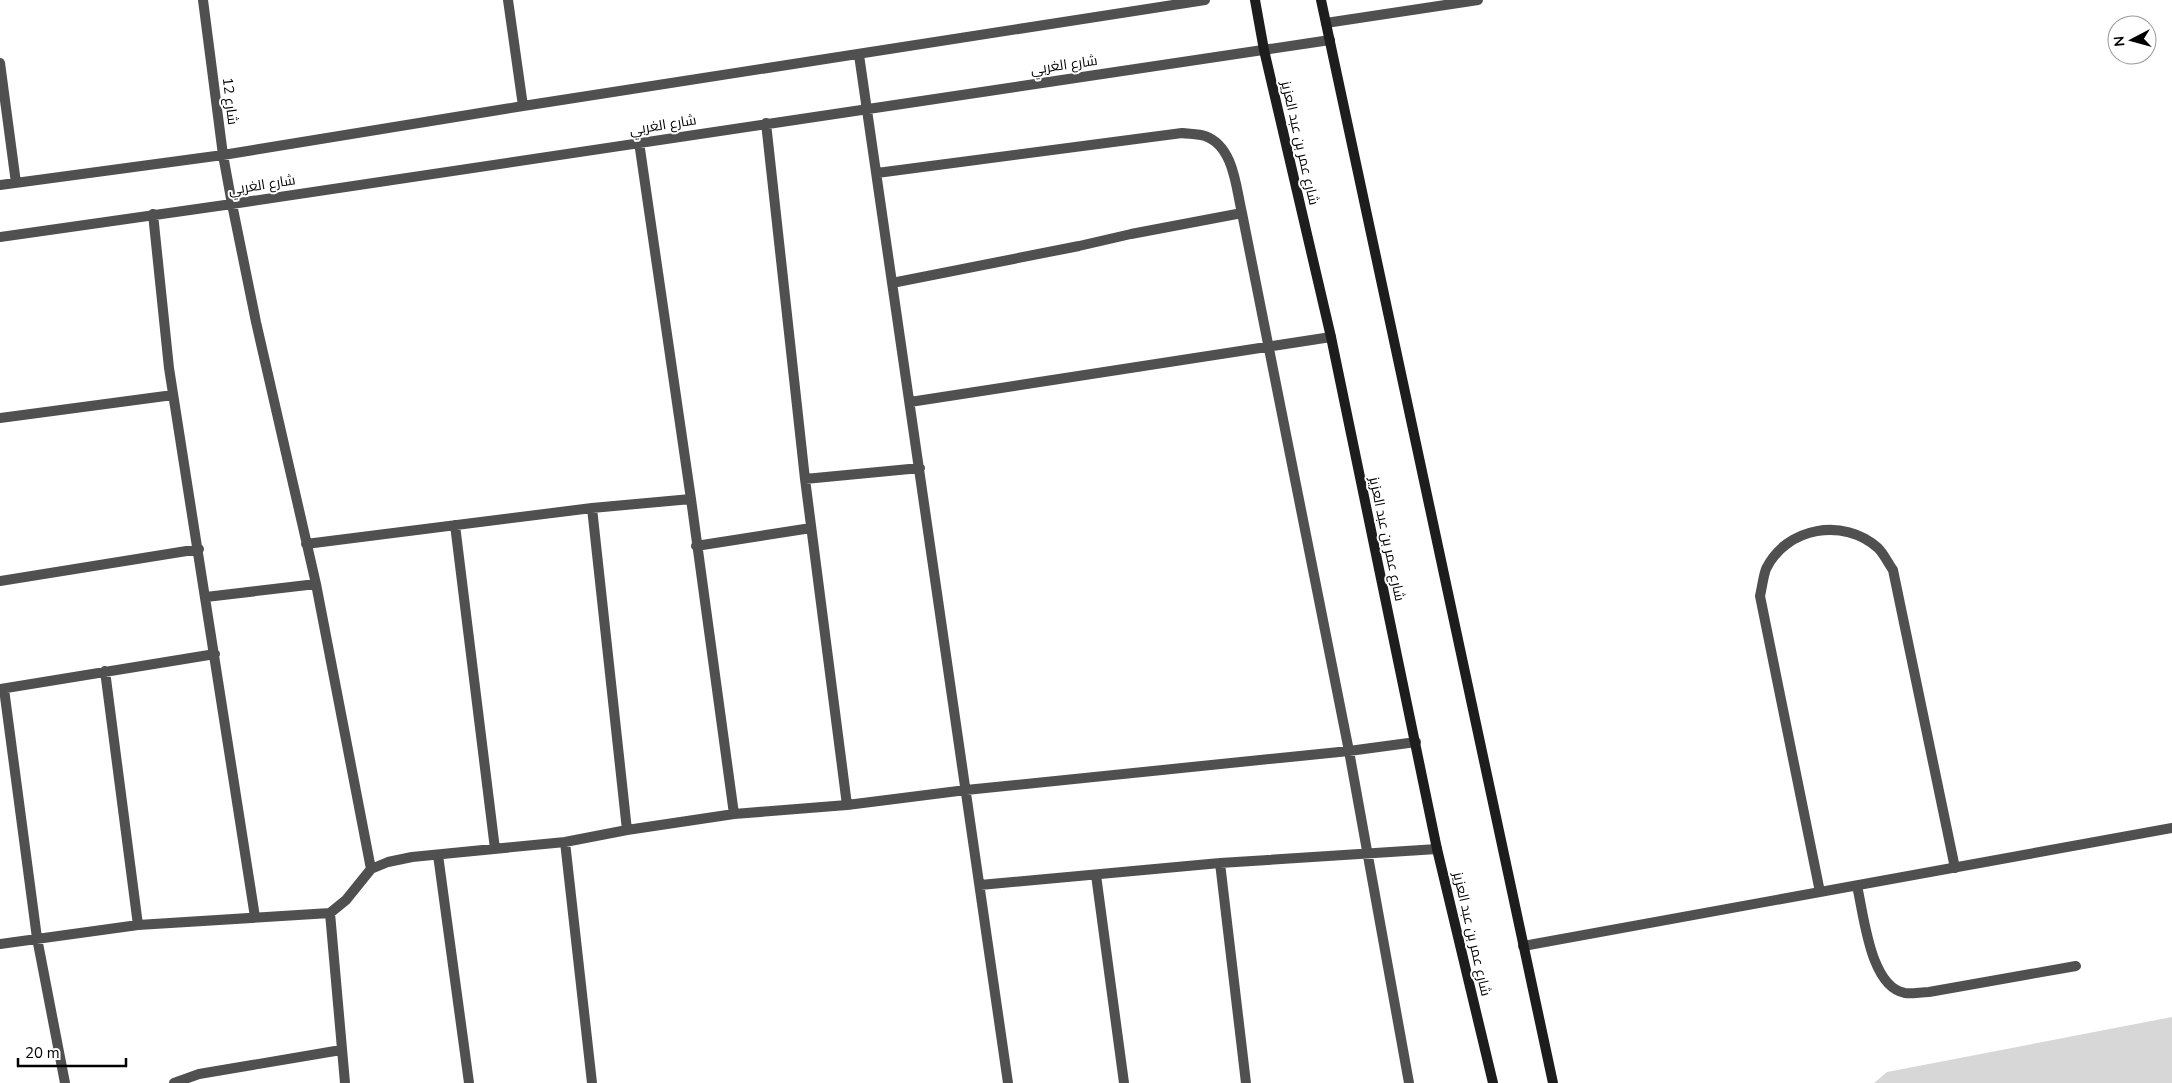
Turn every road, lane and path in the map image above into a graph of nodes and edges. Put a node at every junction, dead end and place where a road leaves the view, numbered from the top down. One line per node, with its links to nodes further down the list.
1 (203, 0): 16 (street, شارع 12)
2 (508, 0): 12 (street)
3 (1205, 0): 10 (street)
4 (1255, 0): 9 (main road, شارع عمر بن عبد العزيز)
5 (1321, 0): 7 (main road)
6 (1478, 0): 7 (street)
7 (1326, 23): 8 (main road)
8 (1330, 40): 9 (street, شارع الغربي); 69 (main road)
9 (1264, 50): 13 (street, شارع الغربي); 25 (main road, شارع عمر بن عبد العزيز)
10 (859, 55): 12 (street); 13 (street)
11 (0, 63): 18 (street)
12 (523, 106): 16 (street)
13 (868, 108): 14 (street, شارع الغربي); 17 (street)
14 (766, 123): 15 (street, شارع الغربي); 31 (street)
15 (639, 142): 20 (street, شارع الغربي); 32 (street)
16 (223, 155): 18 (street); 20 (street, شارع 12)
17 (877, 173): 21 (street); 24 (street)
18 (16, 183): 19 (street)
19 (0, 185)
20 (232, 204): 22 (street, شارع الغربي); 36 (street, شارع 12)
21 (1242, 213): 24 (street); 26 (street)
22 (153, 214): 23 (street, شارع الغربي); 27 (street)
23 (0, 237)
24 (892, 283): 28 (street)
25 (1331, 337): 26 (street); 45 (main road, شارع عمر بن عبد العزيز)
26 (1268, 348): 28 (street); 46 (street)
27 (174, 395): 29 (street); 38 (street)
28 (910, 402): 30 (street)
29 (0, 418)
30 (920, 468): 31 (street); 47 (street)
31 (805, 479): 35 (street)
32 (691, 499): 33 (street); 37 (street)
33 (592, 508): 34 (street); 51 (street)
34 (455, 525): 36 (street); 53 (street)
35 (811, 528): 37 (street); 48 (street)
36 (306, 544): 40 (street, شارع 12)
37 (696, 546): 49 (street)
38 (198, 549): 39 (street); 41 (street)
39 (0, 581)
40 (316, 584): 41 (street); 59 (street, شارع 12)
41 (206, 597): 42 (street)
42 (215, 654): 43 (street); 65 (street)
43 (105, 671): 44 (street); 66 (street)
44 (2, 689): 67 (street)
45 (1416, 742): 46 (street); 54 (main road, شارع عمر بن عبد العزيز)
46 (1349, 751): 47 (street); 55 (street)
47 (966, 790): 48 (street); 61 (street)
48 (847, 805): 49 (street)
49 (734, 814): 51 (street)
50 (2172, 828): 58 (street)
51 (627, 830): 52 (street)
52 (565, 842): 53 (street); 76 (street)
53 (495, 849): 56 (street)
54 (1437, 849): 55 (street); 81 (main road, شارع عمر بن عبد العزيز)
55 (1368, 852): 57 (street); 80 (street)
56 (438, 855): 59 (street); 75 (street)
57 (1220, 863): 60 (street); 79 (street)
58 (1955, 868): 62 (street); 63 (street)
59 (371, 869): 64 (street)
60 (1096, 875): 61 (street); 78 (street)
61 (980, 885): 77 (street)
62 (1858, 886): 63 (street); 70 (street)
63 (1820, 892): 69 (street)
64 (330, 913): 65 (street); 71 (street)
65 (255, 917): 66 (street)
66 (138, 925): 67 (street)
67 (37, 938): 68 (street); 72 (street)
68 (0, 944)
69 (1523, 946): 82 (main road)
70 (2076, 966)
71 (341, 1050): 73 (street); 74 (street)
72 (65, 1083)
73 (174, 1083)
74 (345, 1083)
75 (469, 1083)
76 (592, 1083)
77 (1008, 1083)
78 (1124, 1083)
79 (1246, 1083)
80 (1408, 1083)
81 (1492, 1083)
82 (1553, 1083)

